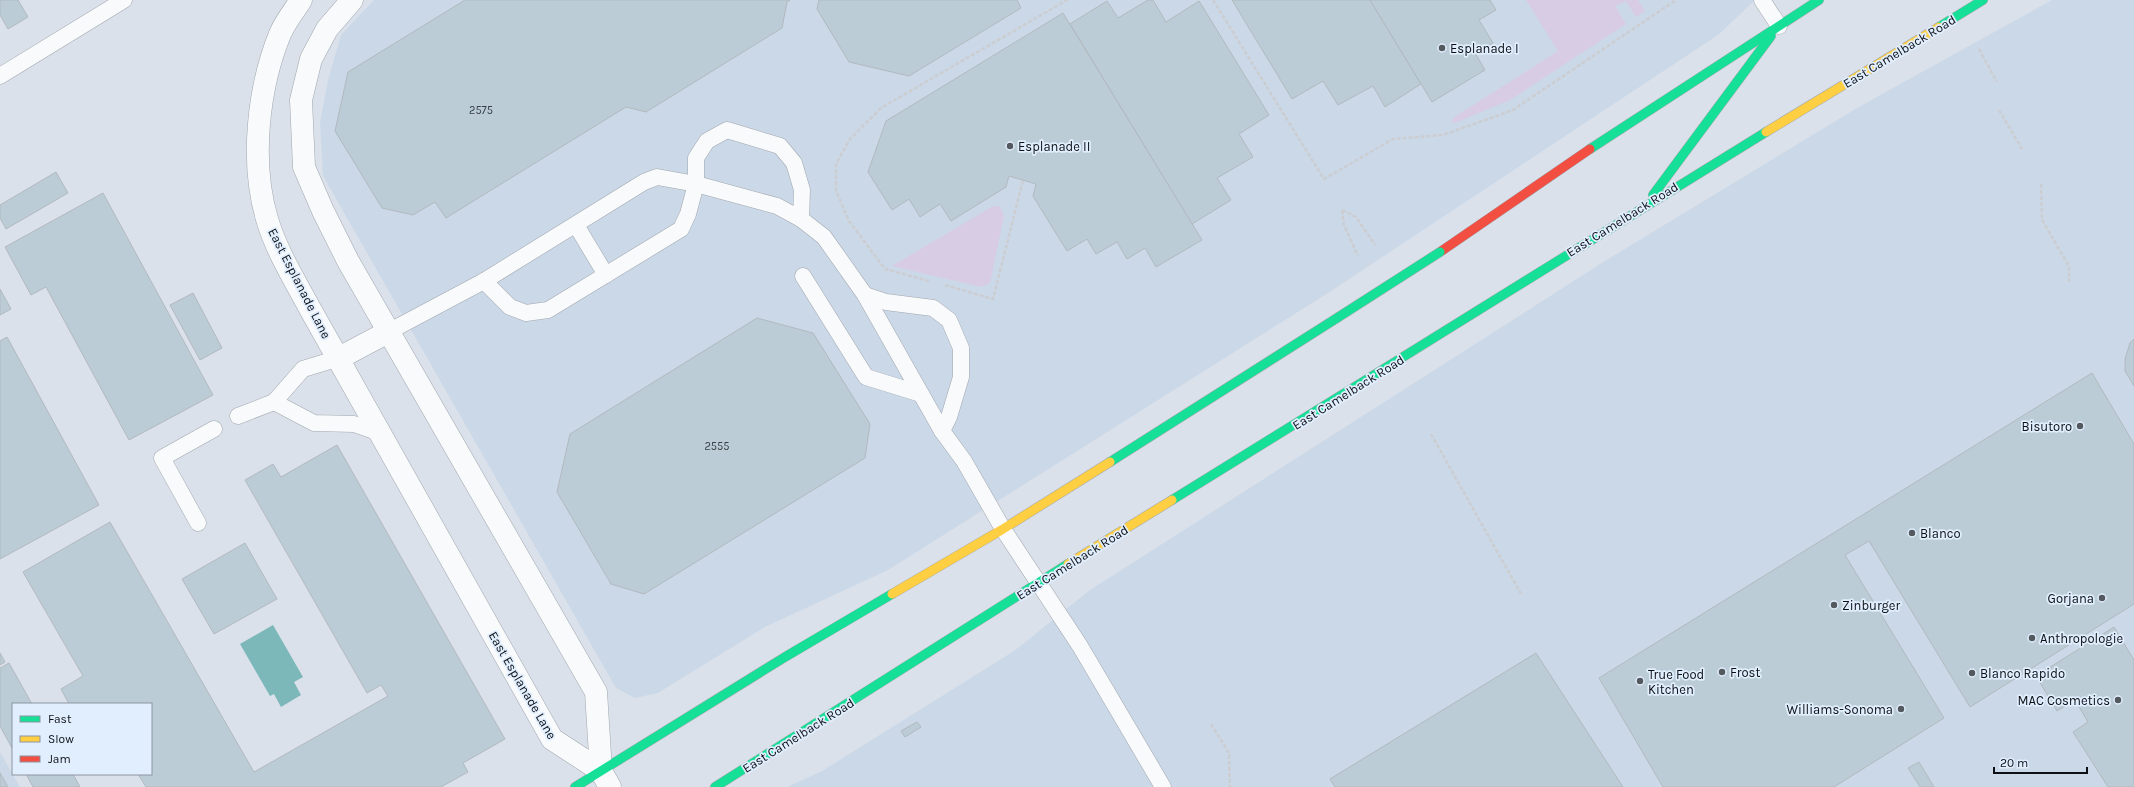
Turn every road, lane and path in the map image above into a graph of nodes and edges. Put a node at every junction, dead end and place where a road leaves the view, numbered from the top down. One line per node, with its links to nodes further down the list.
1 (124, 0): 12 (lane)
2 (301, 0): 32 (street, East Esplanade Lane)
3 (352, 0): 31 (street)
4 (1067, 0): 27 (path)
5 (1214, 0): 6 (path)
6 (1676, 0)
7 (1762, 0): 10 (lane)
8 (1819, 0): 10 (main road)
9 (1983, 0): 19 (main road, East Camelback Road)
10 (1779, 26): 19 (main road); 41 (main road, bridge)
11 (1979, 49): 13 (path)
12 (0, 76)
13 (1997, 82)
14 (1999, 110): 15 (path)
15 (2022, 149)
16 (1023, 180): 29 (path)
17 (696, 184): 20 (lane); 20 (lane); 21 (lane); 24 (lane)
18 (2041, 184): 28 (path)
19 (1647, 204): 42 (main road, East Camelback Road, bridge)
20 (801, 219): 30 (lane)
21 (576, 225): 24 (lane); 26 (lane)
22 (1375, 245): 23 (path)
23 (1358, 256)
24 (606, 275): 26 (lane)
25 (803, 276): 33 (lane)
26 (484, 281): 31 (lane)
27 (932, 282)
28 (2068, 282)
29 (939, 284)
30 (865, 295): 33 (lane); 37 (lane)
31 (388, 332): 32 (street); 45 (street)
32 (339, 358): 34 (lane); 38 (street, East Esplanade Lane)
33 (921, 394): 37 (lane)
34 (274, 402): 35 (lane); 38 (lane)
35 (238, 416)
36 (214, 429): 40 (lane)
37 (942, 431): 41 (lane)
38 (380, 432): 45 (street, East Esplanade Lane)
39 (1431, 434): 43 (path)
40 (198, 523)
41 (1003, 529): 42 (lane); 45 (main road)
42 (1039, 582): 47 (main road, East Camelback Road); 48 (lane)
43 (1521, 594)
44 (1211, 724): 49 (path)
45 (605, 779): 46 (main road)
46 (575, 787)
47 (714, 787)
48 (1164, 787)
49 (1230, 787)

